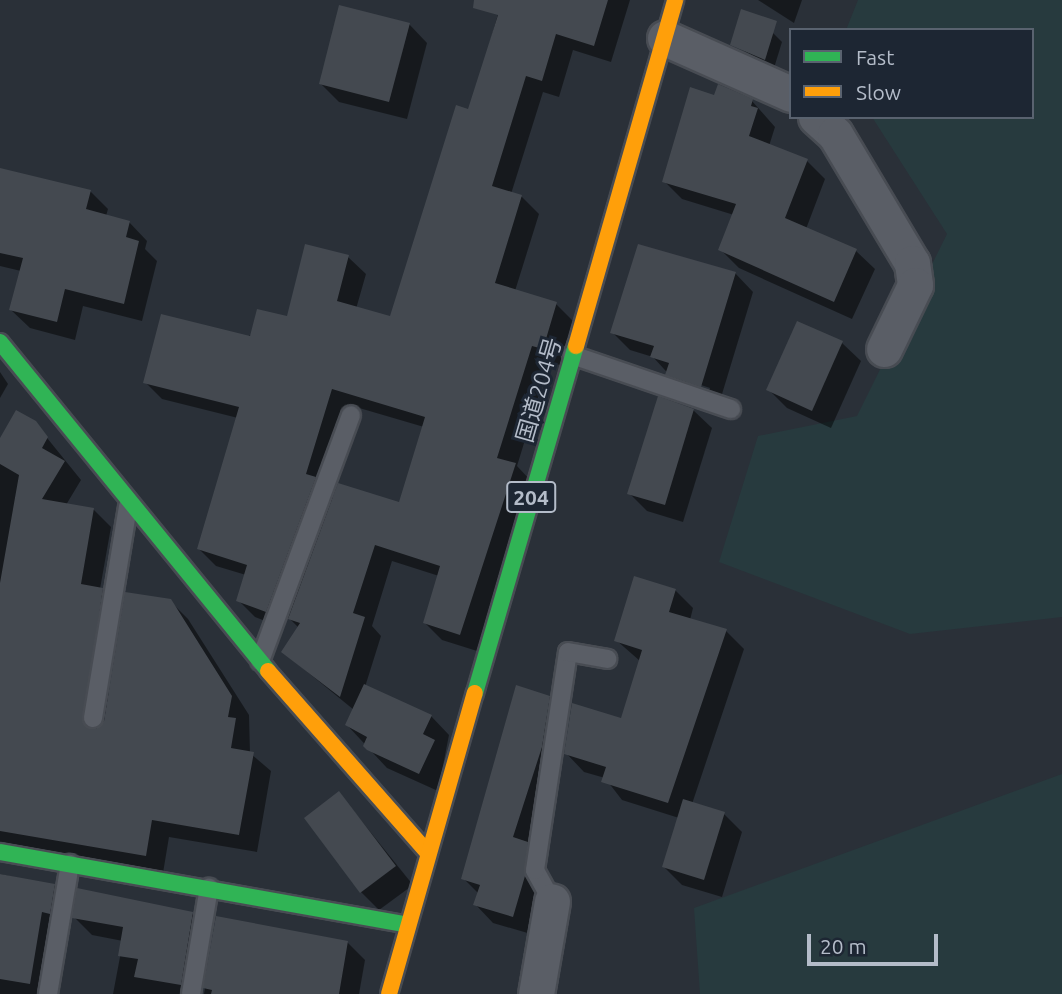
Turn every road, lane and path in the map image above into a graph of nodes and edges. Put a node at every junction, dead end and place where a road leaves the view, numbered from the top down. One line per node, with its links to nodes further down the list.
1 (675, 0): 2 (main road, 国道204号 / 204)
2 (665, 38): 3 (street); 7 (main road, 国道204号 / 204)
3 (789, 93)
4 (818, 119): 6 (street)
5 (0, 342): 10 (main road)
6 (884, 349)
7 (572, 355): 8 (lane); 15 (main road, 国道204号 / 204)
8 (731, 409)
9 (351, 415): 12 (lane)
10 (128, 502): 12 (main road); 13 (lane)
11 (607, 659): 18 (lane)
12 (260, 661): 15 (main road)
13 (93, 719)
14 (0, 852): 16 (main road)
15 (428, 853): 19 (main road, 国道204号 / 204)
16 (70, 864): 17 (main road); 20 (lane)
17 (209, 888): 19 (main road); 21 (lane)
18 (552, 901): 23 (street)
19 (408, 925): 22 (main road, 国道204号 / 204)
20 (48, 994)
21 (191, 994)
22 (389, 994)
23 (536, 994)

